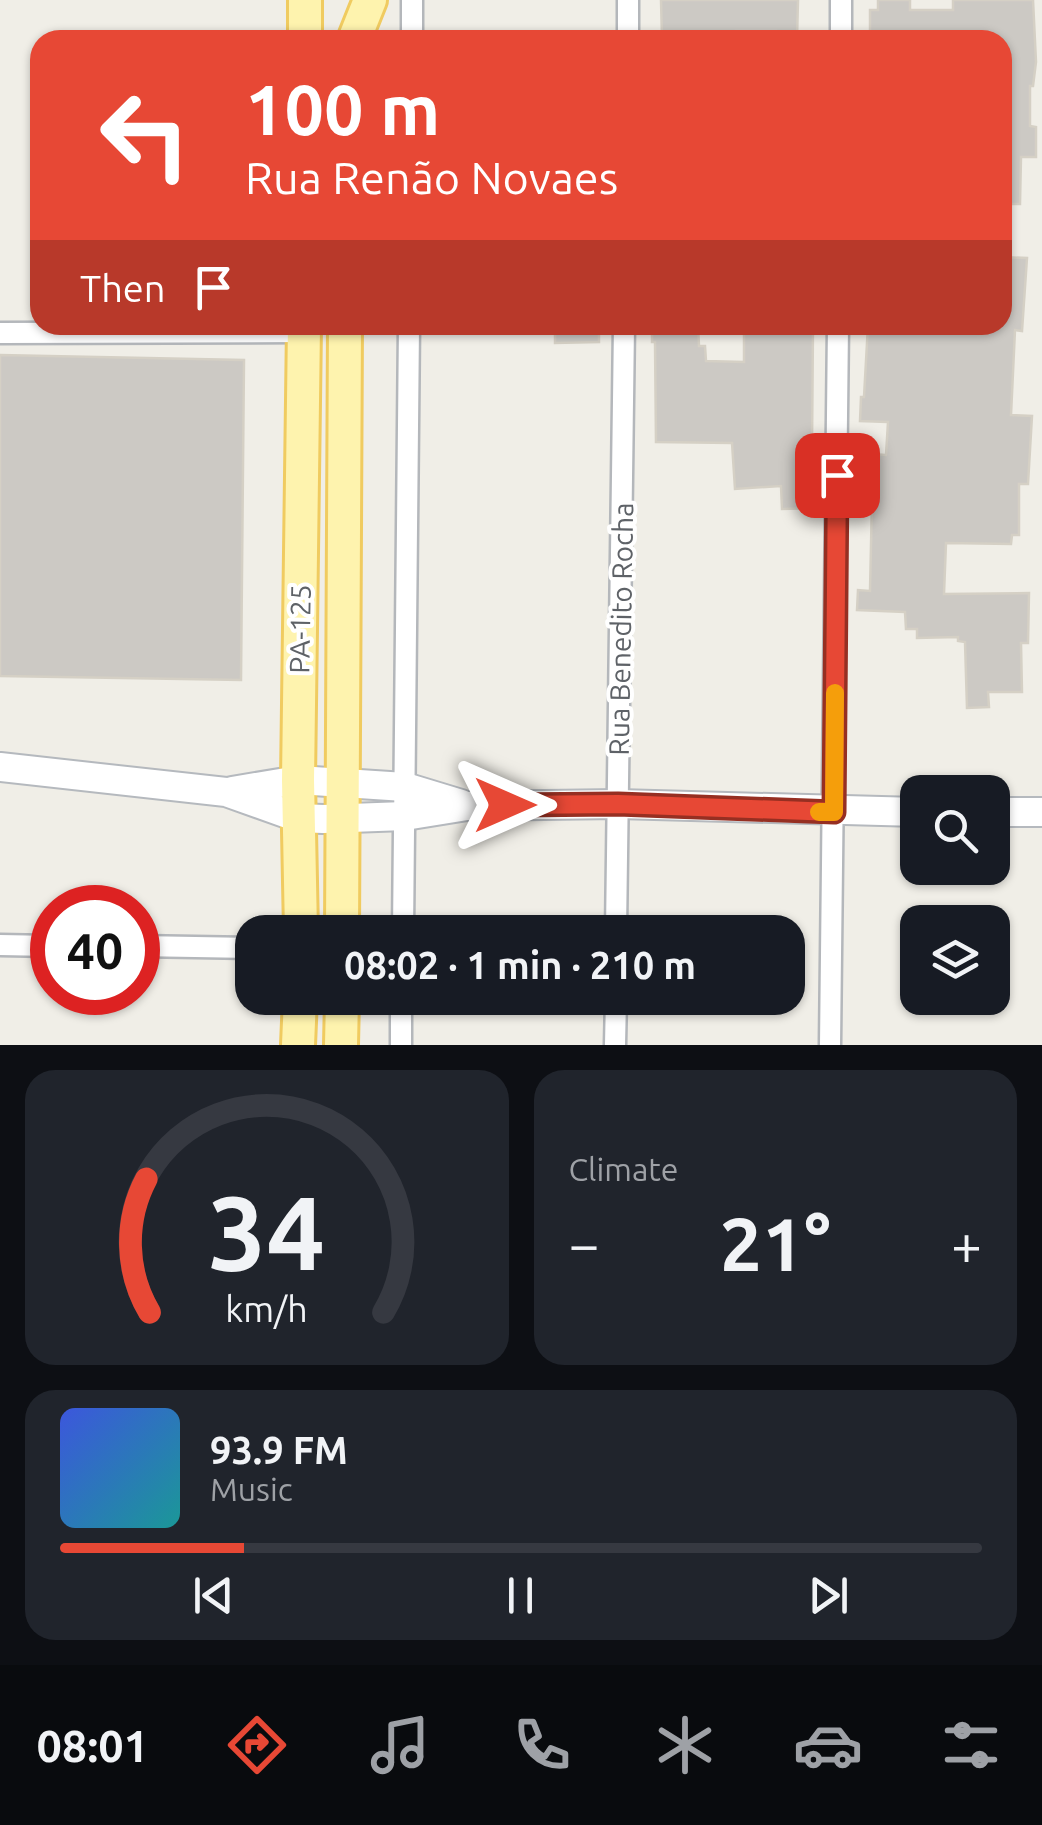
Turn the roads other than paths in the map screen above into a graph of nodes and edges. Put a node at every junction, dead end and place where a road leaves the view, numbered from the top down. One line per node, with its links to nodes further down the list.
1 (305, 0): 7 (main road)
2 (343, 0): 8 (main road)
3 (370, 0): 9 (main road)
4 (412, 0): 10 (street)
5 (628, 0): 11 (street)
6 (841, 0): 12 (street)
7 (305, 30)
8 (344, 30)
9 (358, 30)
10 (412, 30)
11 (628, 30)
12 (841, 30)
13 (0, 333): 14 (street)
14 (30, 333)
15 (304, 335): 21 (main road, PA-125 / PA-125)
16 (345, 335): 22 (main road, PA-125)
17 (409, 335): 24 (street)
18 (624, 335): 25 (street, Rua Benedito Rocha)
19 (838, 335): 26 (street)
20 (0, 767): 23 (street)
21 (298, 780): 22 (street); 23 (street); 30 (main road, PA-125 / PA-125)
22 (342, 783): 24 (street); 31 (main road, PA-125)
23 (226, 792): 30 (street)
24 (405, 801): 25 (street); 31 (street); 34 (street)
25 (618, 804): 26 (street); 35 (street, Rua Benedito Rocha)
26 (834, 812): 27 (street); 48 (street)
27 (900, 812)
28 (1010, 812): 29 (street)
29 (1042, 812)
30 (299, 818): 31 (street); 32 (main road, PA-125 / PA-125)
31 (343, 820): 33 (main road, PA-125)
32 (301, 915)
33 (342, 915)
34 (403, 915)
35 (616, 915)
36 (0, 945): 37 (street)
37 (30, 946)
38 (160, 946): 39 (street)
39 (235, 948)
40 (299, 1015): 44 (main road)
41 (342, 1015): 45 (main road)
42 (401, 1015): 46 (street)
43 (616, 1015): 47 (street)
44 (298, 1045)
45 (342, 1045)
46 (400, 1045)
47 (615, 1045)
48 (830, 1045)

